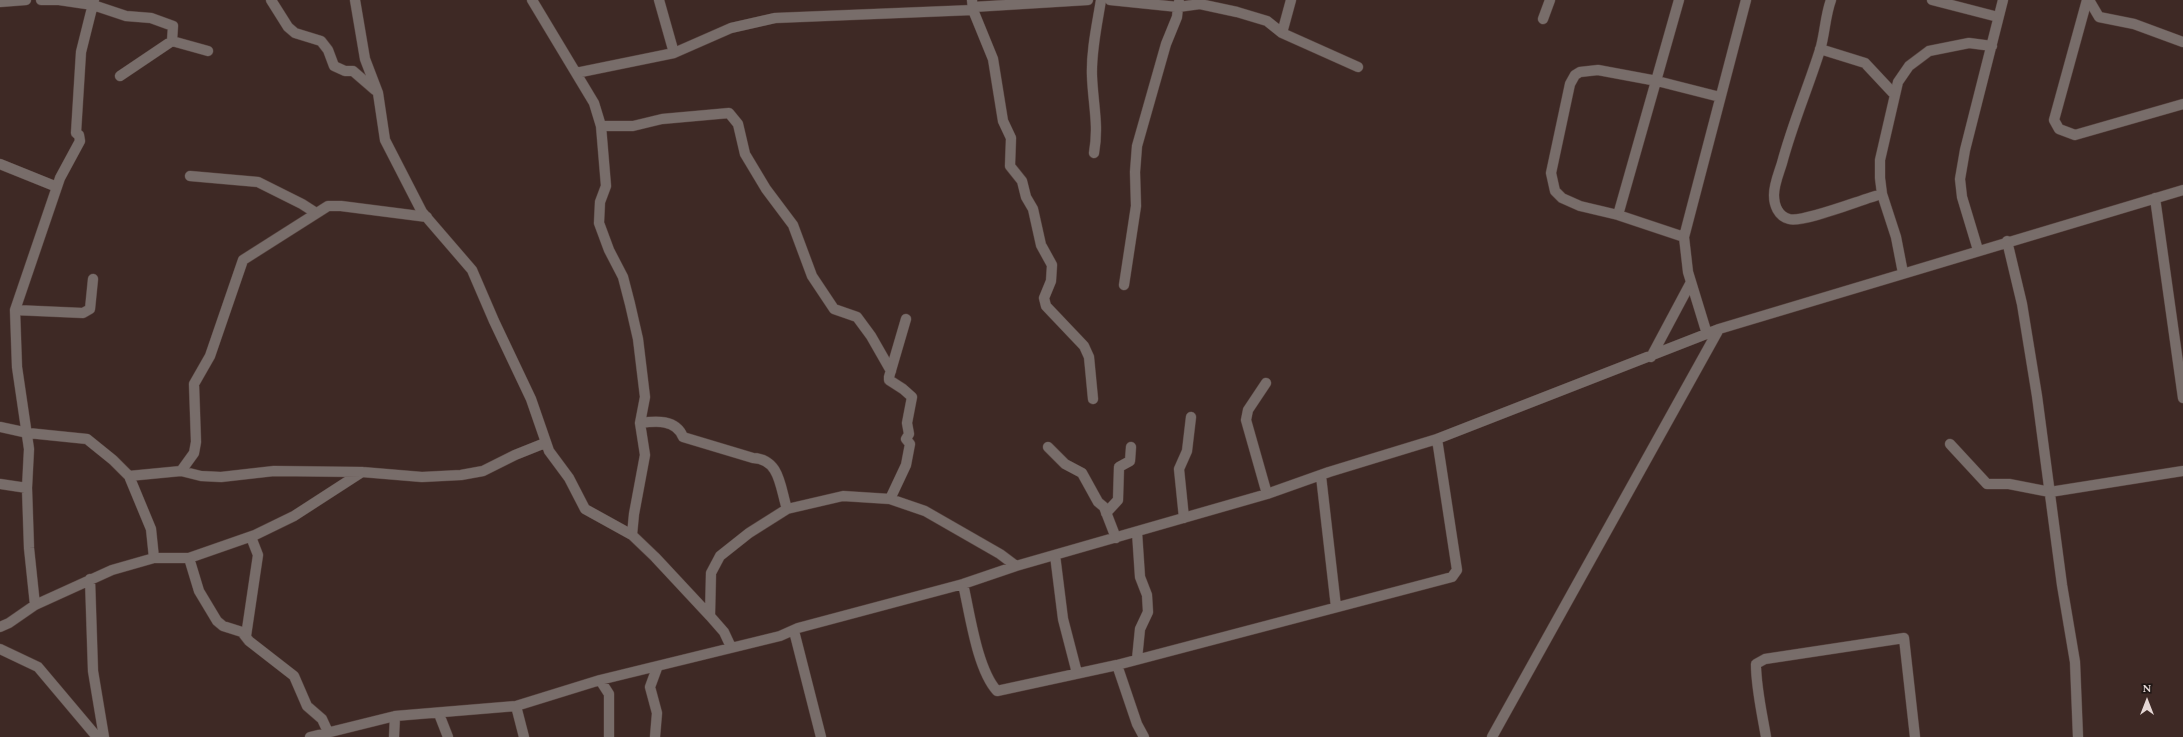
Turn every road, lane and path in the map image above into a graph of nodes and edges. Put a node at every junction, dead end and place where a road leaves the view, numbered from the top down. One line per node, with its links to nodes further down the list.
1 (26, 0): 18 (street)
2 (41, 0): 19 (street)
3 (271, 0): 35 (street)
4 (355, 0): 35 (street)
5 (532, 0): 32 (street)
6 (659, 0): 30 (street)
7 (1088, 0): 21 (street)
8 (1101, 0): 40 (street)
9 (1110, 0): 20 (street)
10 (1291, 0): 24 (street)
11 (1550, 0): 23 (street)
12 (1679, 0): 34 (street)
13 (1746, 0): 37 (street)
14 (1831, 0): 28 (street)
15 (1932, 0): 22 (street)
16 (2003, 0): 22 (street)
17 (2088, 0): 26 (street); 38 (street)
18 (0, 2)
19 (93, 3): 25 (street); 43 (street)
20 (1178, 4): 24 (street); 56 (street)
21 (972, 6): 30 (street); 65 (street)
22 (1998, 17): 27 (street)
23 (1543, 19)
24 (1282, 33): 31 (street)
25 (172, 41): 29 (street); 33 (street)
26 (2183, 42)
27 (1992, 46): 36 (street); 52 (street)
28 (1820, 49): 36 (street); 45 (street)
29 (208, 51)
30 (674, 53): 32 (street)
31 (1358, 66)
32 (576, 74): 39 (street)
33 (120, 76)
34 (1657, 81): 37 (street); 48 (street); 48 (street)
35 (378, 93): 49 (street)
36 (1894, 94): 45 (street)
37 (1720, 97): 50 (street)
38 (2183, 104)
39 (601, 126): 62 (street); 67 (street)
40 (1094, 153)
41 (0, 164): 43 (street)
42 (190, 176): 47 (street)
43 (57, 186): 57 (street)
44 (2183, 190): 46 (street)
45 (1882, 194): 53 (street)
46 (2155, 198): 51 (street); 64 (street)
47 (316, 213): 49 (street); 75 (street)
48 (1618, 215): 50 (street)
49 (427, 217): 71 (street)
50 (1684, 237): 55 (street)
51 (2007, 241): 52 (street); 82 (street)
52 (1978, 250): 53 (street)
53 (1903, 273): 59 (street)
54 (93, 280): 57 (street)
55 (1691, 282): 60 (street); 61 (street)
56 (1124, 285)
57 (14, 310): 69 (street)
58 (906, 319): 62 (street)
59 (1719, 329): 60 (street); 125 (street)
60 (1707, 334): 61 (street)
61 (1650, 357): 70 (street)
62 (891, 372): 84 (street)
63 (1266, 383): 83 (street)
64 (2183, 398)
65 (1093, 399)
66 (1191, 417): 87 (street)
67 (640, 423): 85 (street); 89 (street)
68 (0, 427): 69 (street)
69 (28, 433): 78 (street); 81 (street)
70 (1437, 439): 79 (street); 99 (street)
71 (545, 443): 76 (street); 89 (street)
72 (1950, 444): 82 (street)
73 (1048, 447): 86 (street)
74 (1131, 447): 86 (street)
75 (181, 471): 76 (street); 78 (street)
76 (362, 472): 90 (street)
77 (2183, 472): 82 (street)
78 (129, 476): 93 (street)
79 (1321, 476): 83 (street); 99 (street)
80 (0, 484): 81 (street)
81 (27, 488): 98 (street)
82 (2050, 492): 128 (street)
83 (1268, 494): 87 (street)
84 (890, 499): 85 (street); 95 (street)
85 (787, 509): 100 (street)
86 (1106, 513): 91 (street)
87 (1184, 518): 88 (street)
88 (1137, 532): 91 (street); 106 (street)
89 (632, 535): 100 (street)
90 (251, 537): 94 (street); 103 (street)
91 (1116, 538): 92 (street)
92 (1055, 555): 95 (street); 109 (street)
93 (154, 558): 94 (street); 96 (street)
94 (189, 558): 103 (street)
95 (1016, 566): 97 (street)
96 (90, 579): 98 (street); 116 (street)
97 (963, 584): 102 (street); 109 (street)
98 (35, 605): 101 (street)
99 (1336, 607): 106 (street)
100 (710, 616): 104 (street)
101 (0, 627)
102 (794, 631): 104 (street); 123 (street)
103 (246, 636): 114 (street)
104 (731, 647): 108 (street)
105 (0, 649): 115 (street)
106 (1137, 659): 107 (street)
107 (1117, 665): 109 (street); 124 (street)
108 (657, 668): 110 (street); 122 (street)
109 (1077, 673)
110 (600, 680): 111 (street); 121 (street)
111 (516, 706): 112 (street); 120 (street)
112 (439, 714): 113 (street); 119 (street)
113 (395, 716): 114 (street); 118 (street)
114 (328, 732): 117 (street)
115 (97, 737)
116 (104, 737)
117 (310, 737)
118 (394, 737)
119 (448, 737)
120 (524, 737)
121 (609, 737)
122 (655, 737)
123 (821, 737)
124 (1144, 737)
125 (1492, 737)
126 (1766, 737): 127 (street)
127 (1915, 737)
128 (2078, 737)

